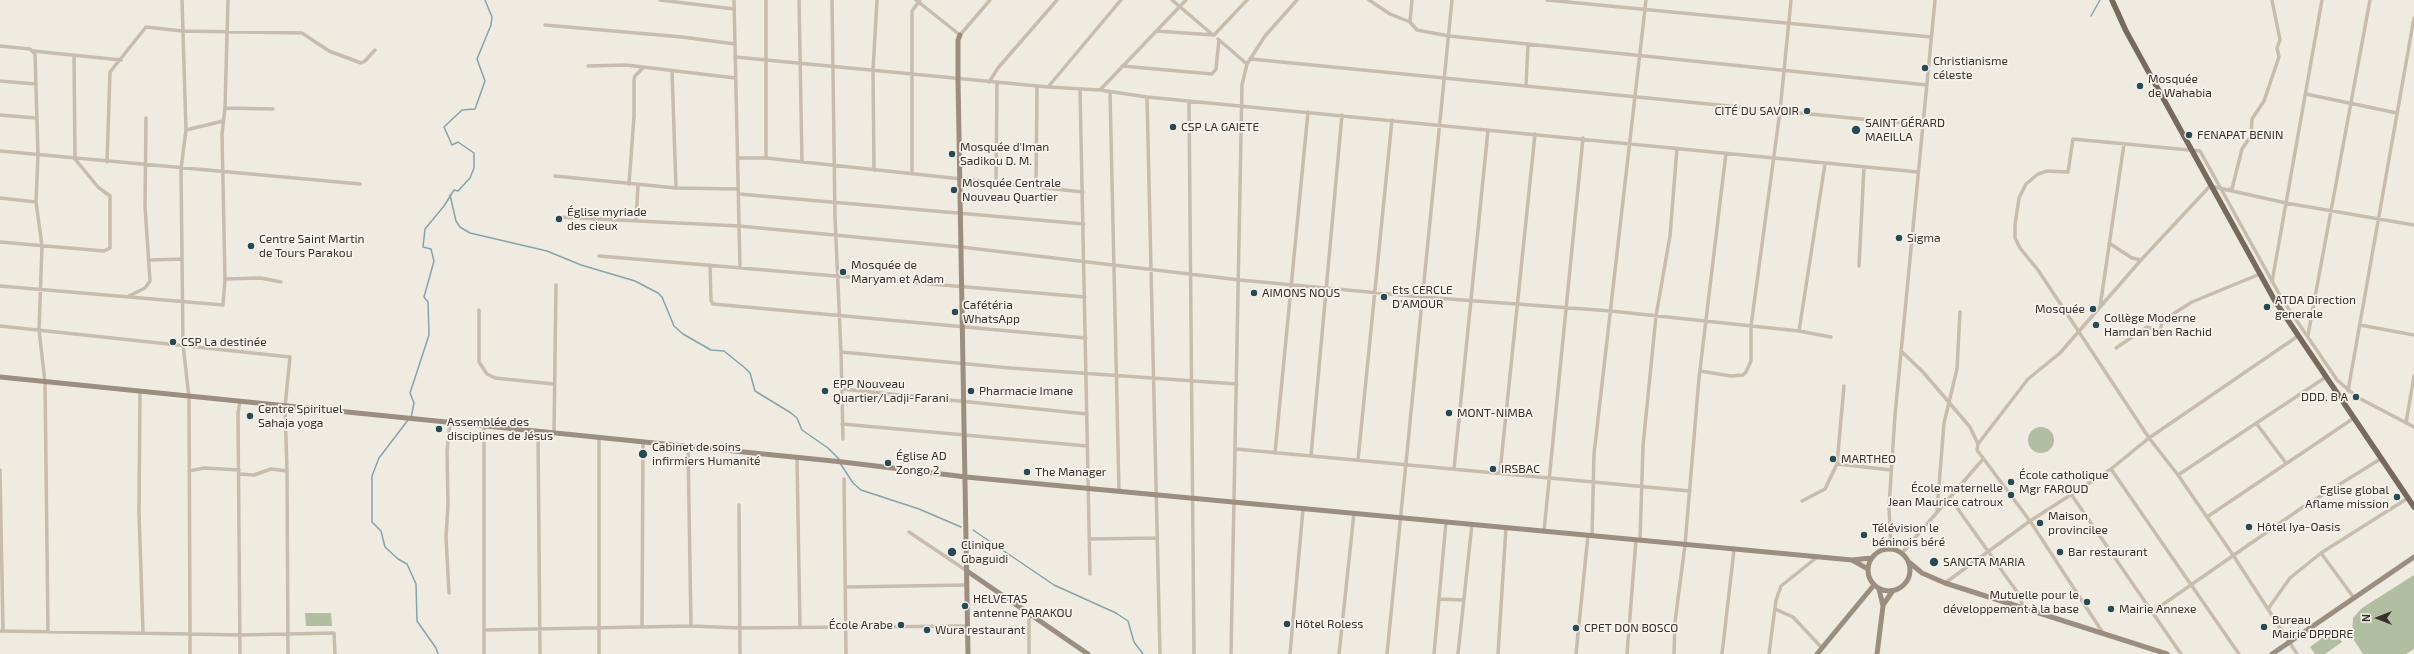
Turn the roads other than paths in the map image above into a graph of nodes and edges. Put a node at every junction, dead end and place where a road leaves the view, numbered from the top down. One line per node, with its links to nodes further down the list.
1 (182, 0): 38 (street)
2 (228, 0): 36 (street)
3 (660, 0): 30 (street)
4 (734, 0): 30 (street)
5 (766, 0): 54 (street)
6 (799, 0): 55 (street)
7 (832, 0): 59 (street)
8 (877, 0): 61 (street)
9 (990, 0): 39 (street)
10 (1057, 0): 69 (street)
11 (1121, 0): 75 (street)
12 (1172, 0): 29 (street)
13 (1186, 0): 29 (street)
14 (1247, 0): 40 (street)
15 (1297, 0): 52 (street)
16 (1369, 0): 33 (street)
17 (1412, 0): 33 (street)
18 (1452, 0): 41 (street)
19 (1547, 0): 28 (street)
20 (1646, 0): 31 (street)
21 (1791, 0): 34 (street)
22 (1936, 0): 42 (street)
23 (2112, 0): 105 (main road)
24 (2272, 0): 134 (street)
25 (2322, 0): 79 (street)
26 (2370, 0): 83 (street)
27 (918, 1): 39 (street); 64 (street)
28 (1573, 1): 31 (street)
29 (1180, 7): 37 (street); 40 (street)
30 (734, 9): 44 (street)
31 (1645, 10): 34 (street); 50 (street)
32 (2414, 18): 89 (street)
33 (1410, 22): 41 (street)
34 (1789, 24): 42 (street); 62 (street)
35 (545, 25): 44 (street)
36 (227, 31): 38 (street); 47 (street); 85 (street)
37 (1156, 31): 40 (street); 58 (street)
38 (182, 32): 53 (street); 98 (street)
39 (960, 35): 66 (street)
40 (1214, 35): 43 (street)
41 (1449, 36): 45 (street); 67 (street)
42 (1931, 37): 72 (street)
43 (1218, 40): 56 (street); 58 (street)
44 (735, 44): 51 (street)
45 (1528, 44): 50 (street); 74 (street)
46 (0, 46): 48 (street)
47 (375, 50)
48 (33, 51): 49 (street); 71 (street)
49 (74, 55): 53 (street); 112 (street)
50 (1641, 55): 62 (street); 80 (street)
51 (735, 57): 54 (street); 65 (street)
52 (1250, 59): 56 (street); 67 (street)
53 (121, 60): 113 (street)
54 (766, 60): 55 (street); 110 (street)
55 (800, 63): 59 (street); 114 (street)
56 (1248, 64): 84 (street)
57 (588, 66): 60 (street)
58 (1122, 66): 77 (street)
59 (834, 67): 61 (street); 117 (street)
60 (643, 68): 63 (street); 128 (street)
61 (873, 70): 64 (street); 120 (street)
62 (1785, 70): 72 (street); 87 (street)
63 (672, 71): 65 (street); 132 (street)
64 (912, 74): 66 (street); 123 (street)
65 (735, 78): 109 (street)
66 (958, 78): 69 (street); 125 (street)
67 (1444, 78): 74 (street); 96 (street)
68 (0, 81): 71 (street)
69 (989, 82): 70 (street)
70 (997, 82): 73 (street); 126 (street)
71 (35, 84): 92 (street)
72 (1927, 85): 97 (street)
73 (1037, 86): 75 (street); 131 (street)
74 (1526, 86): 80 (street)
75 (1048, 87): 76 (street)
76 (1080, 89): 77 (street); 135 (street)
77 (1100, 90): 78 (street)
78 (1110, 92): 81 (street); 160 (street)
79 (2306, 94): 83 (street); 140 (street)
80 (1634, 96): 87 (street); 102 (street)
81 (1147, 97): 82 (street); 163 (street)
82 (1189, 101): 84 (street); 165 (street)
83 (2351, 103): 89 (street); 141 (street)
84 (1242, 106): 88 (street); 168 (street)
85 (225, 108): 86 (street); 95 (street)
86 (273, 109)
87 (1780, 111): 97 (street); 111 (street)
88 (1308, 112): 91 (street); 172 (street)
89 (2397, 113): 144 (street)
90 (0, 115): 92 (street)
91 (1342, 115): 94 (street); 175 (street)
92 (36, 118): 108 (street)
93 (146, 118): 116 (street)
94 (1392, 120): 96 (street); 177 (street)
95 (223, 121): 98 (street); 121 (street)
96 (1440, 125): 99 (street); 179 (street)
97 (1922, 125): 122 (street)
98 (186, 130): 119 (street)
99 (1488, 130): 100 (street); 181 (street)
100 (1535, 134): 101 (street); 183 (street)
101 (1583, 138): 102 (street); 185 (street)
102 (1629, 144): 104 (street); 187 (street)
103 (2124, 144): 105 (street); 151 (street); 198 (street)
104 (1677, 148): 107 (street); 190 (street)
105 (2191, 149): 130 (main road); 134 (street)
106 (0, 151): 108 (street)
107 (1726, 153): 111 (street); 191 (street)
108 (38, 155): 112 (street); 139 (street)
109 (739, 158): 110 (street); 133 (street)
110 (766, 158): 114 (street)
111 (1774, 158): 115 (street); 194 (street)
112 (75, 159): 113 (street); 152 (street)
113 (107, 162): 116 (street)
114 (802, 162): 117 (street)
115 (1825, 164): 118 (street); 197 (street)
116 (146, 166): 119 (street); 156 (street)
117 (835, 166): 120 (street); 138 (street)
118 (1864, 167): 122 (street); 161 (street)
119 (181, 169): 121 (street); 155 (street)
120 (874, 170): 123 (street)
121 (223, 172): 127 (street); 167 (street)
122 (1918, 172): 206 (street)
123 (912, 174): 125 (street)
124 (555, 176): 128 (street)
125 (960, 179): 126 (street); 142 (street)
126 (996, 183): 131 (street)
127 (360, 184)
128 (629, 184): 129 (street)
129 (638, 185): 132 (street); 145 (street)
130 (2210, 186): 134 (street); 157 (street); 164 (main road)
131 (1036, 187): 135 (street)
132 (676, 188): 133 (street)
133 (738, 189): 136 (street)
134 (2223, 190): 140 (street); 170 (street)
135 (1084, 192): 146 (street)
136 (738, 194): 138 (street); 148 (street)
137 (0, 198): 139 (street)
138 (835, 201): 142 (street); 149 (street)
139 (36, 202): 152 (street)
140 (2286, 203): 141 (street); 170 (street)
141 (2331, 210): 144 (street); 199 (street)
142 (961, 214): 146 (street); 153 (street)
143 (557, 217): 145 (street)
144 (2379, 218): 147 (street); 192 (street)
145 (636, 221): 148 (street)
146 (1084, 224): 158 (street)
147 (2414, 225)
148 (739, 226): 149 (street); 162 (street)
149 (836, 235): 153 (street); 166 (street)
150 (0, 242): 152 (street)
151 (2109, 244): 157 (street); 184 (street)
152 (42, 246): 176 (street)
153 (961, 247): 158 (street); 174 (street)
154 (599, 256): 159 (street)
155 (182, 259): 156 (street); 182 (street)
156 (150, 260): 180 (street)
157 (2141, 260): 184 (street)
158 (1085, 263): 160 (street); 178 (street)
159 (710, 265): 162 (street); 189 (street)
160 (1114, 265): 163 (street); 211 (street)
161 (1858, 266)
162 (740, 268): 166 (street)
163 (1152, 270): 165 (street); 215 (street)
164 (2260, 274): 201 (main road); 205 (street)
165 (1191, 275): 168 (street); 217 (street)
166 (837, 276): 174 (street); 189 (street)
167 (225, 279): 169 (street); 182 (street)
168 (1240, 280): 172 (street); 219 (street)
169 (281, 282)
170 (2272, 282): 199 (street)
171 (556, 285): 218 (street)
172 (1291, 285): 175 (street); 248 (street)
173 (0, 286): 176 (street)
174 (962, 287): 178 (street); 195 (street)
175 (1327, 288): 177 (street); 249 (street)
176 (40, 290): 180 (street); 196 (street)
177 (1375, 293): 179 (street); 253 (street)
178 (1085, 297): 203 (street)
179 (1422, 297): 181 (street); 255 (street)
180 (126, 298): 182 (street)
181 (1471, 301): 183 (street); 258 (street)
182 (183, 303): 204 (street)
183 (1517, 305): 185 (street); 264 (street)
184 (2100, 307): 198 (street)
185 (1566, 309): 187 (street); 267 (street)
186 (479, 310): 218 (street)
187 (1611, 311): 190 (street); 269 (street)
188 (1960, 312): 225 (street)
189 (838, 314): 195 (street); 207 (street)
190 (1656, 316): 191 (street); 270 (street)
191 (1705, 321): 194 (street); 209 (street)
192 (2360, 325): 200 (street); 223 (street)
193 (0, 326): 196 (street)
194 (1751, 326): 197 (street); 209 (street)
195 (963, 327): 203 (street); 208 (street)
196 (39, 330): 204 (street); 216 (street)
197 (1799, 332): 202 (street)
198 (2079, 332): 241 (street); 244 (street)
199 (2308, 335): 223 (street)
200 (2414, 335)
201 (2298, 336): 214 (main road); 241 (street)
202 (1831, 337)
203 (1086, 338): 210 (street)
204 (183, 345): 224 (street); 228 (street)
205 (2116, 348)
206 (1901, 350): 225 (street); 261 (street)
207 (841, 352): 208 (street); 221 (street)
208 (964, 363): 210 (street); 226 (street)
209 (1700, 372): 273 (street)
210 (1086, 373): 211 (street); 229 (street)
211 (1117, 376): 215 (street); 272 (street)
212 (2414, 376): 233 (street)
213 (0, 377): 216 (street)
214 (2326, 377): 230 (main road); 232 (street)
215 (1155, 380): 217 (street); 275 (street)
216 (45, 382): 222 (street); 343 (street)
217 (1192, 382): 219 (street); 277 (street)
218 (554, 384): 238 (street)
219 (1237, 384): 247 (street)
220 (1844, 386): 256 (street)
221 (842, 389): 226 (street); 234 (street)
222 (140, 391): 224 (street); 344 (street)
223 (2348, 391): 233 (street)
224 (189, 397): 227 (street); 262 (street)
225 (1948, 400): 244 (street); 285 (street)
226 (965, 401): 229 (street); 239 (street)
227 (240, 402): 228 (street); 263 (street)
228 (285, 407): 231 (street); 260 (street)
229 (1087, 414): 246 (street)
230 (2355, 418): 250 (main road); 254 (street)
231 (450, 423): 235 (street); 323 (street)
232 (2256, 423): 254 (street); 265 (street)
233 (2406, 423): 236 (street)
234 (842, 424): 239 (street); 242 (street)
235 (484, 426): 237 (street); 341 (street)
236 (2414, 427)
237 (538, 432): 238 (street); 339 (street)
238 (554, 433): 240 (street)
239 (965, 434): 246 (street); 266 (street)
240 (599, 437): 243 (street); 340 (street)
241 (2149, 438): 257 (street); 265 (street)
242 (843, 439)
243 (643, 442): 245 (street); 335 (street)
244 (1978, 444): 252 (street)
245 (688, 446): 251 (street); 333 (street)
246 (1088, 446): 271 (street)
247 (1236, 449): 248 (street); 280 (street)
248 (1275, 453): 249 (street)
249 (1311, 456): 253 (street)
250 (2382, 458): 279 (main road); 305 (street)
251 (797, 459): 266 (street); 336 (street)
252 (1983, 459): 278 (street); 289 (street)
253 (1358, 460): 255 (street)
254 (2286, 463): 287 (street)
255 (1405, 464): 258 (street); 288 (street)
256 (1837, 464): 261 (street); 281 (street)
257 (2111, 468): 274 (street); 319 (street)
258 (1454, 469): 264 (street)
259 (0, 470): 276 (street)
260 (287, 470): 263 (street); 347 (street)
261 (1891, 470): 300 (street)
262 (189, 472): 263 (street); 346 (street)
263 (239, 472): 348 (street)
264 (1500, 472): 267 (street)
265 (2178, 475): 287 (street)
266 (966, 477): 271 (street); 312 (street)
267 (1549, 477): 269 (street); 293 (street)
268 (844, 479): 320 (street)
269 (1594, 481): 270 (street); 295 (street)
270 (1642, 486): 273 (street); 298 (street)
271 (1088, 489): 272 (street); 297 (street)
272 (1119, 491): 275 (street)
273 (1690, 491): 299 (street)
274 (2071, 494): 289 (street); 331 (street)
275 (1158, 495): 277 (street); 296 (street)
276 (0, 498): 342 (street)
277 (1194, 498): 280 (street); 364 (street)
278 (1950, 498): 285 (street); 304 (street)
279 (2408, 498): 283 (main road); 302 (street)
280 (1235, 502): 284 (street); 365 (street)
281 (1802, 502)
282 (739, 505): 338 (street)
283 (2414, 508)
284 (1303, 509): 286 (street); 366 (street)
285 (1937, 511): 303 (street)
286 (1354, 513): 288 (street); 367 (street)
287 (2206, 517): 305 (street)
288 (1400, 518): 290 (street); 368 (street)
289 (2030, 521): 304 (street); 345 (street)
290 (1446, 522): 291 (street); 325 (street)
291 (1472, 524): 292 (street); 326 (street)
292 (1506, 527): 293 (street); 371 (street)
293 (1544, 531): 295 (street)
294 (909, 532): 312 (street)
295 (1590, 536): 298 (street); 372 (street)
296 (1157, 538): 297 (street); 363 (street)
297 (1089, 539): 314 (street)
298 (1638, 540): 299 (street); 373 (street)
299 (1686, 545): 301 (street); 374 (street)
300 (1891, 549): 303 (street); 308 (street)
301 (1734, 550): 307 (street); 375 (street)
302 (2321, 552): 324 (street); 330 (street)
303 (1902, 553): 310 (street)
304 (1989, 553): 316 (street); 328 (street)
305 (2233, 555): 319 (street); 330 (street)
306 (2414, 557): 324 (street)
307 (1816, 558): 309 (street); 329 (street)
308 (1872, 558): 309 (street); 311 (street)
309 (1852, 560): 311 (street)
310 (1910, 563): 313 (street); 315 (street)
311 (1868, 569): 318 (street)
312 (967, 570): 317 (street); 332 (street)
313 (1922, 573): 315 (street); 316 (street)
314 (1090, 574)
315 (1910, 578): 322 (street)
316 (1945, 583): 328 (street)
317 (967, 585): 320 (street); 334 (street)
318 (1874, 585): 321 (street); 350 (street)
319 (2192, 586): 331 (street); 381 (street)
320 (845, 587): 337 (street)
321 (1879, 589): 322 (street); 327 (street)
322 (1892, 592): 327 (street)
323 (449, 593)
324 (2354, 598): 349 (street)
325 (1439, 599): 326 (street); 369 (street)
326 (1462, 600): 370 (street)
327 (1883, 606): 378 (street)
328 (2023, 608): 345 (street)
329 (1774, 609): 350 (street); 376 (street)
330 (2268, 609): 349 (street)
331 (2152, 612): 380 (street)
332 (1029, 613): 361 (street); 362 (street)
333 (691, 626): 335 (street); 338 (street)
334 (968, 626): 337 (street); 360 (street)
335 (642, 627): 340 (street)
336 (800, 627): 337 (street); 338 (street)
337 (846, 627): 359 (street)
338 (740, 628): 358 (street)
339 (540, 629): 340 (street); 341 (street); 356 (street)
340 (600, 629): 357 (street)
341 (484, 630): 355 (street)
342 (1, 631): 343 (street)
343 (48, 632): 344 (street)
344 (143, 633): 346 (street)
345 (2103, 633): 379 (street)
346 (190, 634): 348 (street); 351 (street)
347 (288, 634): 348 (street); 353 (street); 354 (street)
348 (240, 635): 352 (street)
349 (2289, 642): 382 (street); 383 (street)
350 (1822, 648): 377 (street)
351 (190, 654)
352 (240, 654)
353 (288, 654)
354 (335, 654)
355 (484, 654)
356 (540, 654)
357 (599, 654)
358 (740, 654)
359 (846, 654)
360 (968, 654)
361 (1029, 654)
362 (1088, 654)
363 (1160, 654)
364 (1194, 654)
365 (1230, 654)
366 (1290, 654)
367 (1339, 654)
368 (1387, 654)
369 (1434, 654)
370 (1458, 654)
371 (1498, 654)
372 (1576, 654)
373 (1627, 654)
374 (1674, 654)
375 (1722, 654)
376 (1769, 654)
377 (1817, 654)
378 (1877, 654)
379 (2167, 654)
380 (2181, 654)
381 (2239, 654)
382 (2272, 654)
383 (2297, 654)

